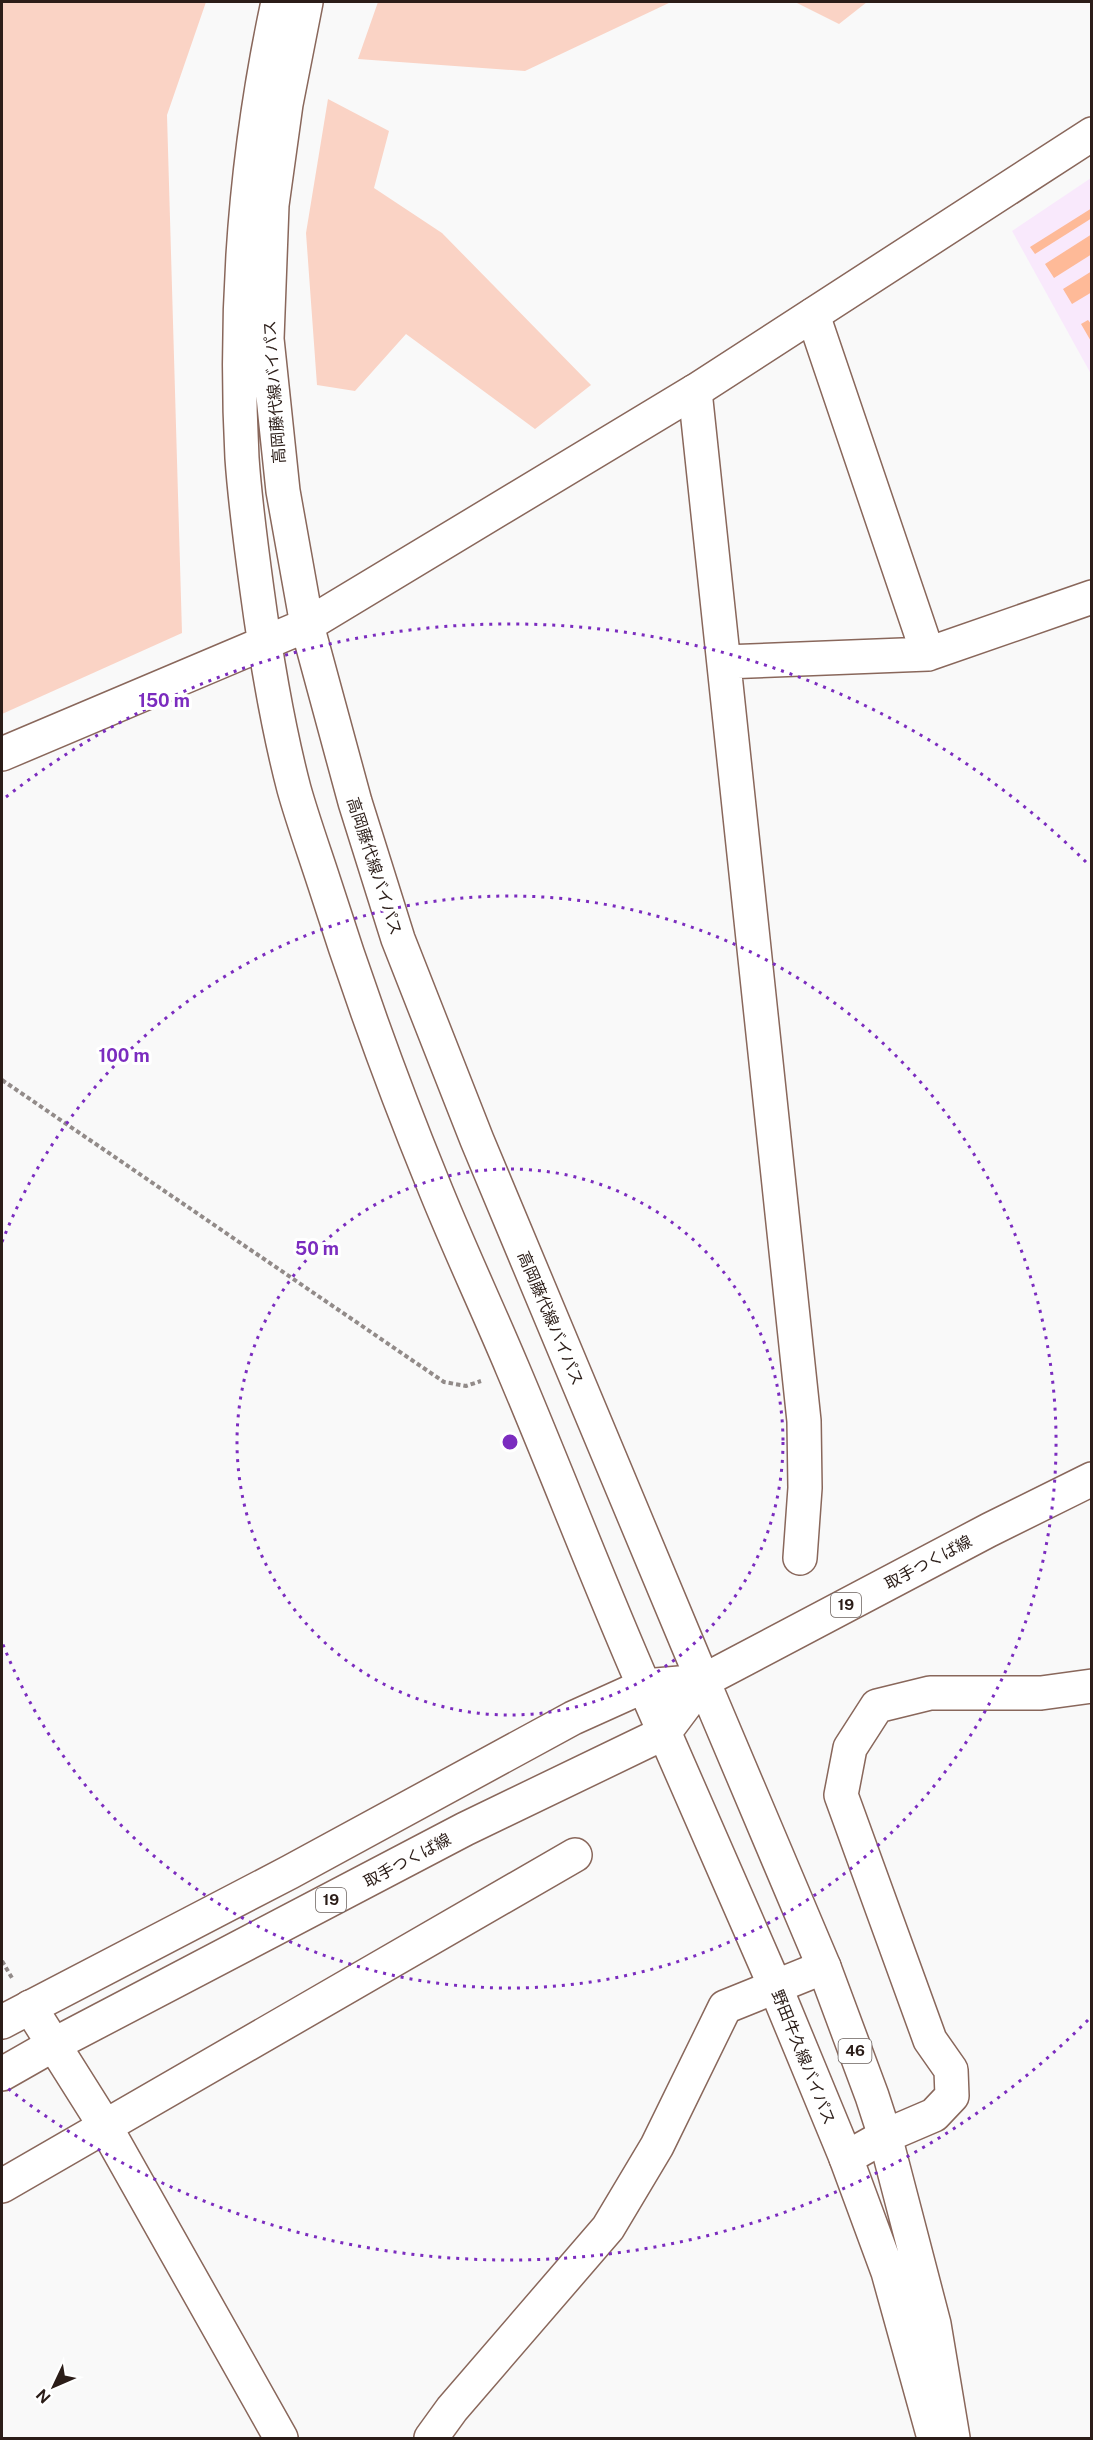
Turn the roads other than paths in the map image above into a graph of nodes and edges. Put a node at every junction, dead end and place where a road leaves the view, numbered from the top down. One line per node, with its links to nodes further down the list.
1 (278, 2): 8 (main road, 高岡藤代線バイパス)
2 (306, 2): 7 (main road, 高岡藤代線バイパス)
3 (1092, 134): 4 (main road)
4 (813, 315): 5 (main road); 9 (main road)
5 (695, 391): 7 (main road); 10 (main road)
6 (1092, 597): 9 (main road)
7 (307, 625): 8 (main road); 14 (main road, 高岡藤代線バイパス)
8 (264, 643): 11 (main road); 15 (main road, 高岡藤代線バイパス)
9 (928, 654): 10 (main road)
10 (724, 662): 13 (main road)
11 (2, 754)
12 (1092, 1479): 14 (main road, 取手つくば線 / 19)
13 (800, 1558)
14 (703, 1682): 15 (main road, 取手つくば線 / 19); 17 (main road, 取手つくば線 / 19); 19 (main road, 46)
15 (644, 1686): 17 (main road, 野田牛久線バイパス); 21 (main road, 取手つくば線 / 19)
16 (1092, 1686): 25 (main road)
17 (664, 1733): 20 (main road, 野田牛久線バイパス); 22 (main road, 取手つくば線 / 19)
18 (575, 1855): 24 (main road)
19 (824, 1967): 20 (main road); 25 (main road, 46)
20 (775, 1986): 26 (main road, 野田牛久線バイパス); 29 (main road)
21 (16, 2015): 22 (main road)
22 (53, 2045): 23 (main road, 取手つくば線 / 19); 24 (main road)
23 (2, 2074)
24 (105, 2126): 27 (main road); 28 (main road)
25 (885, 2136): 26 (main road); 31 (main road, 46)
26 (846, 2158): 30 (main road, 野田牛久線バイパス)
27 (2, 2186)
28 (281, 2439)
29 (431, 2439)
30 (934, 2439)
31 (953, 2439)

